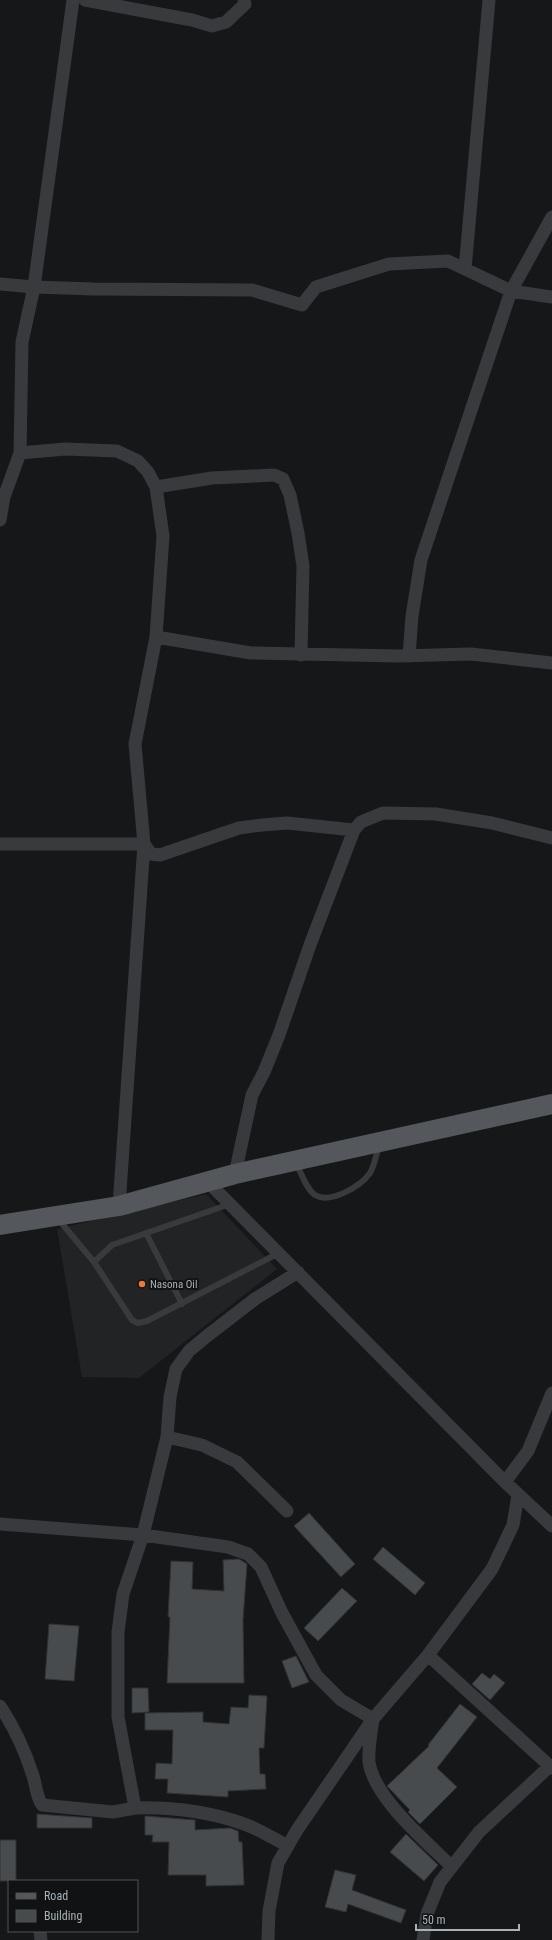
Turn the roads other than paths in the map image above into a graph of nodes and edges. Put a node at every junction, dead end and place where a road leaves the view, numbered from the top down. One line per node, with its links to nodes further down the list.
1 (73, 0): 8 (street)
2 (85, 0): 3 (street)
3 (244, 0)
4 (489, 0): 6 (street)
5 (552, 217): 9 (street)
6 (466, 269): 8 (street); 9 (street)
7 (0, 284): 8 (street)
8 (34, 287): 11 (street)
9 (511, 291): 10 (street); 16 (street)
10 (552, 297)
11 (20, 453): 12 (street); 13 (street)
12 (156, 487): 14 (street); 15 (street)
13 (0, 520)
14 (156, 637): 15 (street); 21 (street)
15 (301, 655): 16 (street)
16 (409, 656): 17 (street)
17 (552, 663)
18 (354, 830): 19 (street); 21 (street); 25 (street)
19 (552, 838)
20 (0, 844): 21 (street)
21 (144, 844): 28 (street)
22 (552, 1104): 23 (main road)
23 (380, 1141): 24 (main road); 24 (lane)
24 (295, 1160): 25 (main road)
25 (235, 1174): 26 (main road)
26 (207, 1181): 27 (street); 28 (main road)
27 (230, 1204): 31 (lane); 32 (street)
28 (119, 1206): 29 (main road)
29 (56, 1216): 30 (main road); 33 (lane)
30 (0, 1225)
31 (146, 1233): 33 (lane); 35 (lane)
32 (279, 1253): 34 (street); 35 (lane)
33 (94, 1262): 35 (lane)
34 (298, 1272): 37 (street); 38 (street)
35 (182, 1304)
36 (552, 1393): 38 (street)
37 (167, 1437): 40 (street); 43 (street)
38 (505, 1482): 39 (street)
39 (518, 1495): 42 (street); 44 (street)
40 (287, 1511)
41 (0, 1524): 43 (street)
42 (552, 1526)
43 (143, 1535): 46 (street); 48 (street)
44 (428, 1655): 46 (street); 47 (street)
45 (0, 1706): 48 (street)
46 (372, 1719): 49 (street); 50 (street)
47 (551, 1767): 50 (street)
48 (135, 1808): 49 (street)
49 (288, 1846): 51 (street)
50 (452, 1867): 52 (street)
51 (268, 1940)
52 (423, 1940)

